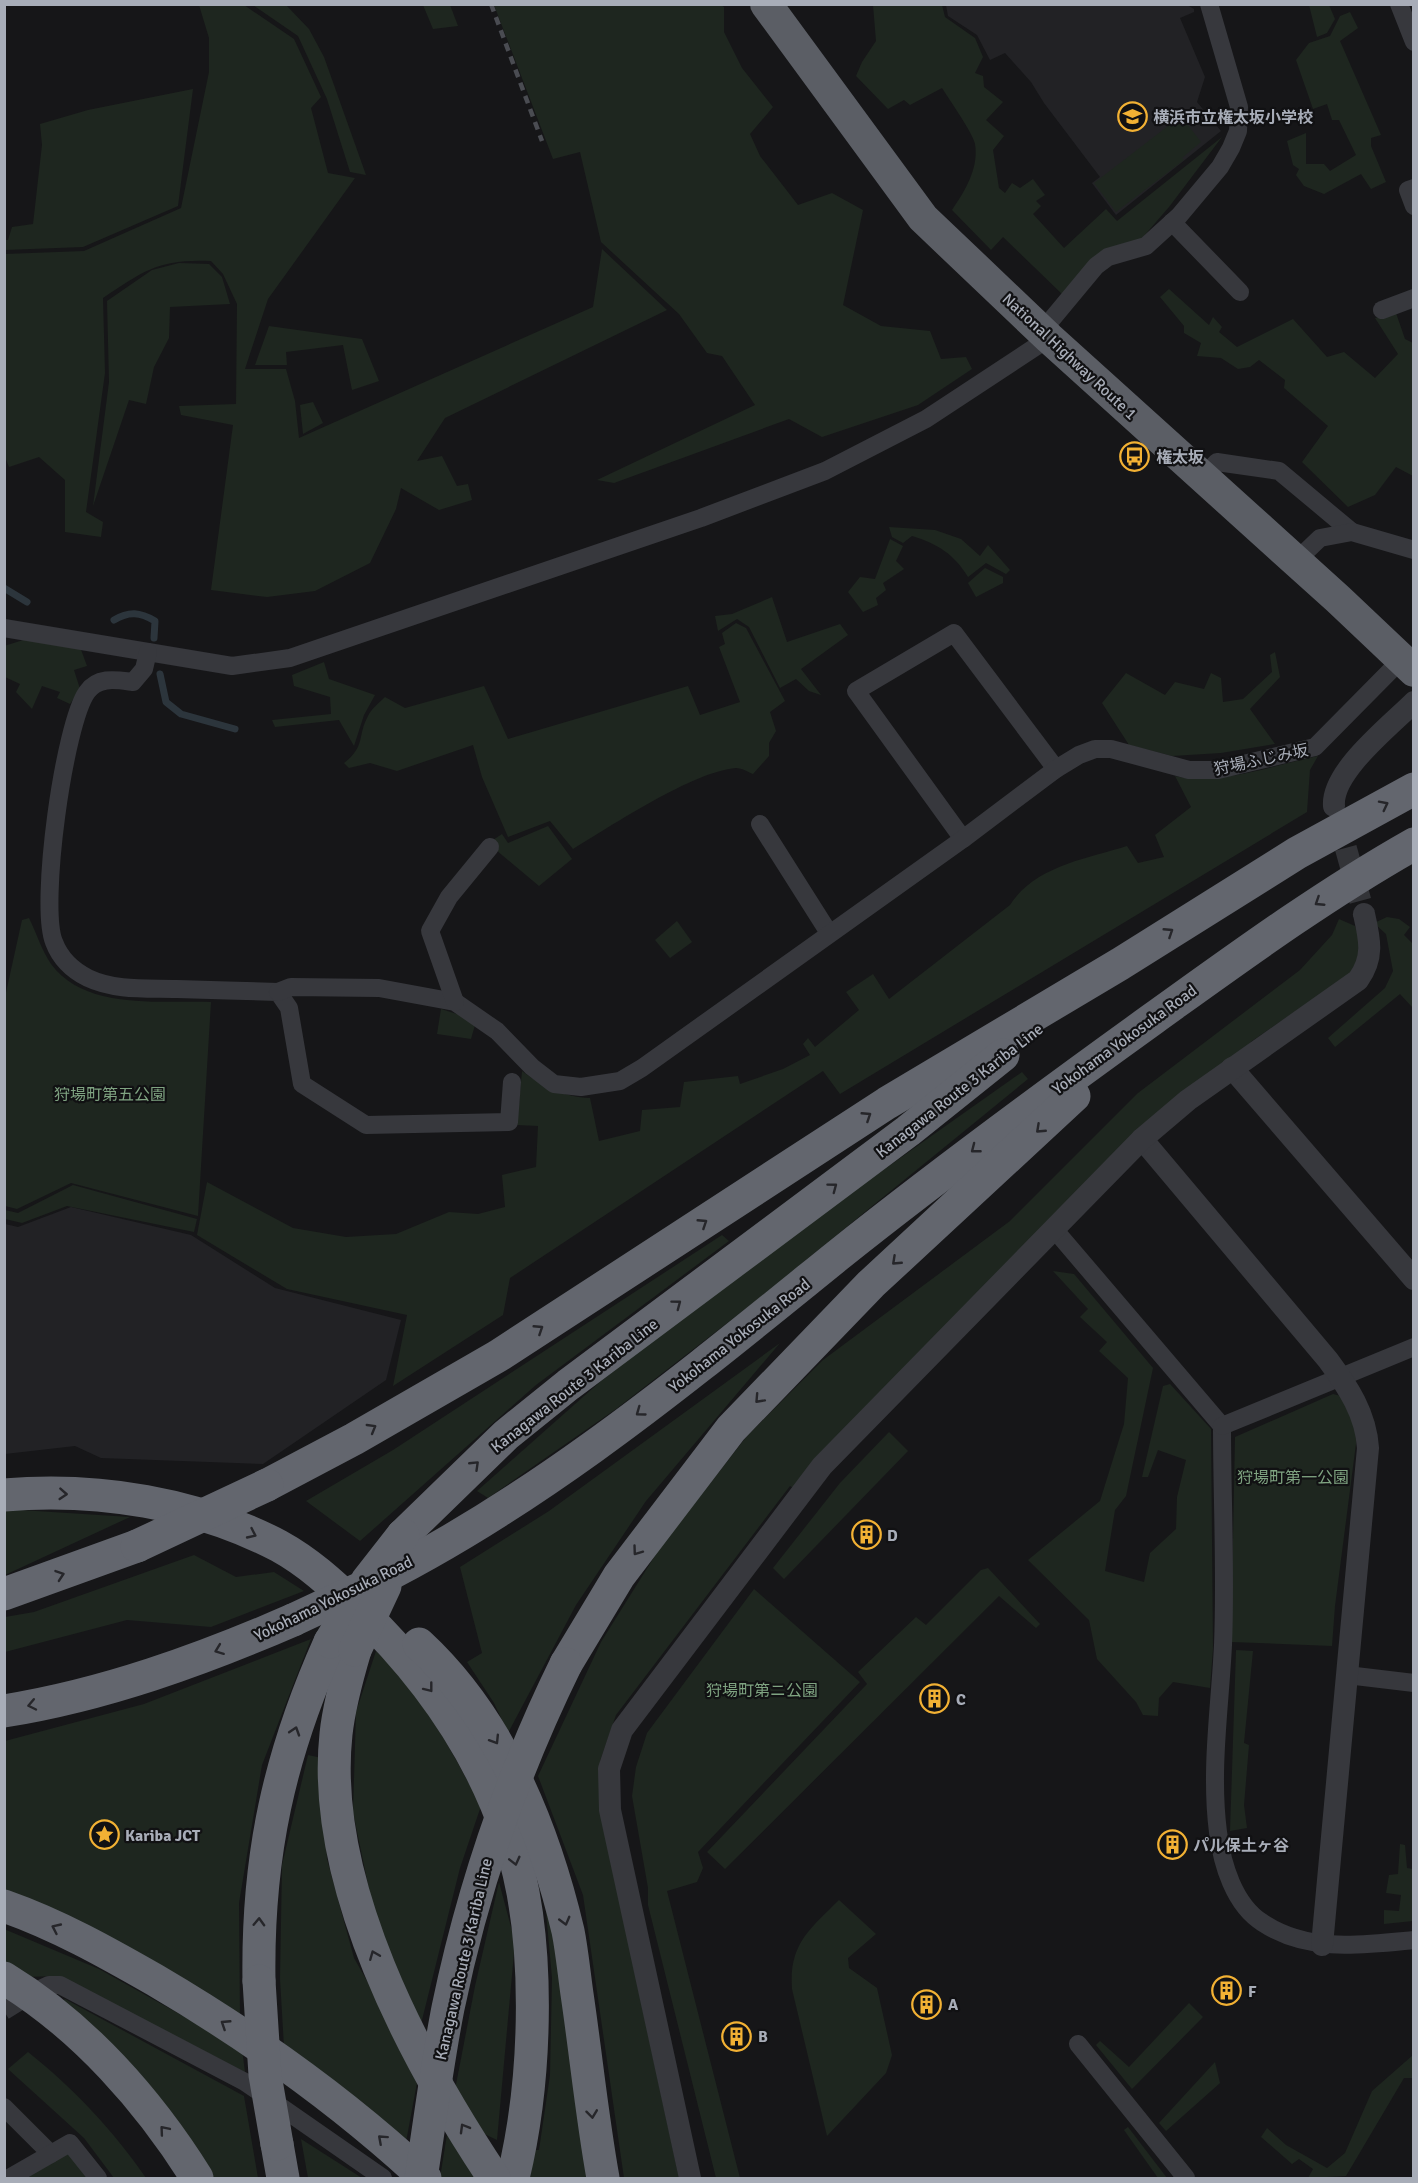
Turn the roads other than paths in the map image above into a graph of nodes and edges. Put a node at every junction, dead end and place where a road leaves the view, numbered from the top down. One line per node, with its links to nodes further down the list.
1 (766, 4): 11 (highway, National Highway Route 1)
2 (1209, 4): 7 (street)
3 (1399, 4): 4 (street)
4 (1413, 42)
5 (1413, 188): 6 (street)
6 (1413, 206)
7 (1172, 222): 8 (street); 11 (street)
8 (1240, 292)
9 (1413, 298): 10 (street)
10 (1382, 310)
11 (1046, 334): 12 (highway, National Highway Route 1); 17 (street)
12 (1202, 478): 13 (street); 15 (highway, National Highway Route 1)
13 (1352, 532): 14 (street); 15 (street)
14 (1413, 550)
15 (1296, 561): 18 (highway, National Highway Route 1)
16 (4, 628): 17 (street)
17 (148, 652): 30 (street)
18 (1399, 671): 20 (street, 狩場ふじみ坂)
19 (1413, 702): 22 (street)
20 (1056, 769): 24 (street, 狩場ふじみ坂); 24 (street)
21 (1413, 789): 22 (highway, one-way to 21)
22 (1344, 813): 29 (highway, one-way to 22)
23 (760, 824): 28 (street)
24 (963, 838): 28 (street, 狩場ふじみ坂)
25 (1413, 844): 32 (highway, Yokohama Yokosuka Road, one-way to 32)
26 (490, 848): 31 (street)
27 (1364, 914): 33 (street)
28 (829, 933): 31 (street, 狩場ふじみ坂)
29 (1120, 964): 43 (highway, one-way to 29, bridge); 44 (highway, Kanagawa Route 3 Kariba Line, one-way to 29, bridge)
30 (278, 992): 31 (street); 34 (street)
31 (454, 1002)
32 (1158, 1015): 47 (highway, Yokohama Yokosuka Road, one-way to 47, bridge); 62 (highway, Kanagawa Route 3 Kariba Line, one-way to 62, bridge)
33 (1232, 1068): 35 (street); 37 (street)
34 (512, 1082)
35 (1142, 1139): 36 (street); 39 (street)
36 (1054, 1229): 40 (street); 64 (street)
37 (1413, 1279)
38 (1413, 1347): 39 (street)
39 (1342, 1378): 40 (street); 45 (street)
40 (1222, 1426): 50 (street)
41 (4, 1495): 42 (highway, one-way to 42)
42 (318, 1571): 56 (highway, one-way to 56); 63 (highway, one-way to 63)
43 (4, 1594)
44 (343, 1646): 56 (highway, one-way to 44); 60 (highway, one-way to 44, bridge)
45 (1347, 1675): 46 (street); 50 (street)
46 (1413, 1683)
47 (4, 1711)
48 (4, 1906): 62 (highway, one-way to 48)
49 (1413, 1940): 50 (street)
50 (1322, 1945)
51 (4, 1978): 59 (highway, one-way to 51)
52 (36, 1991): 61 (street)
53 (1078, 2044): 65 (street)
54 (4, 2108): 55 (street)
55 (51, 2154): 57 (street); 58 (street)
56 (507, 2175)
57 (9, 2178)
58 (98, 2178)
59 (197, 2178)
60 (283, 2178)
61 (383, 2178)
62 (423, 2178)
63 (603, 2178)
64 (690, 2178)
65 (1186, 2178)

